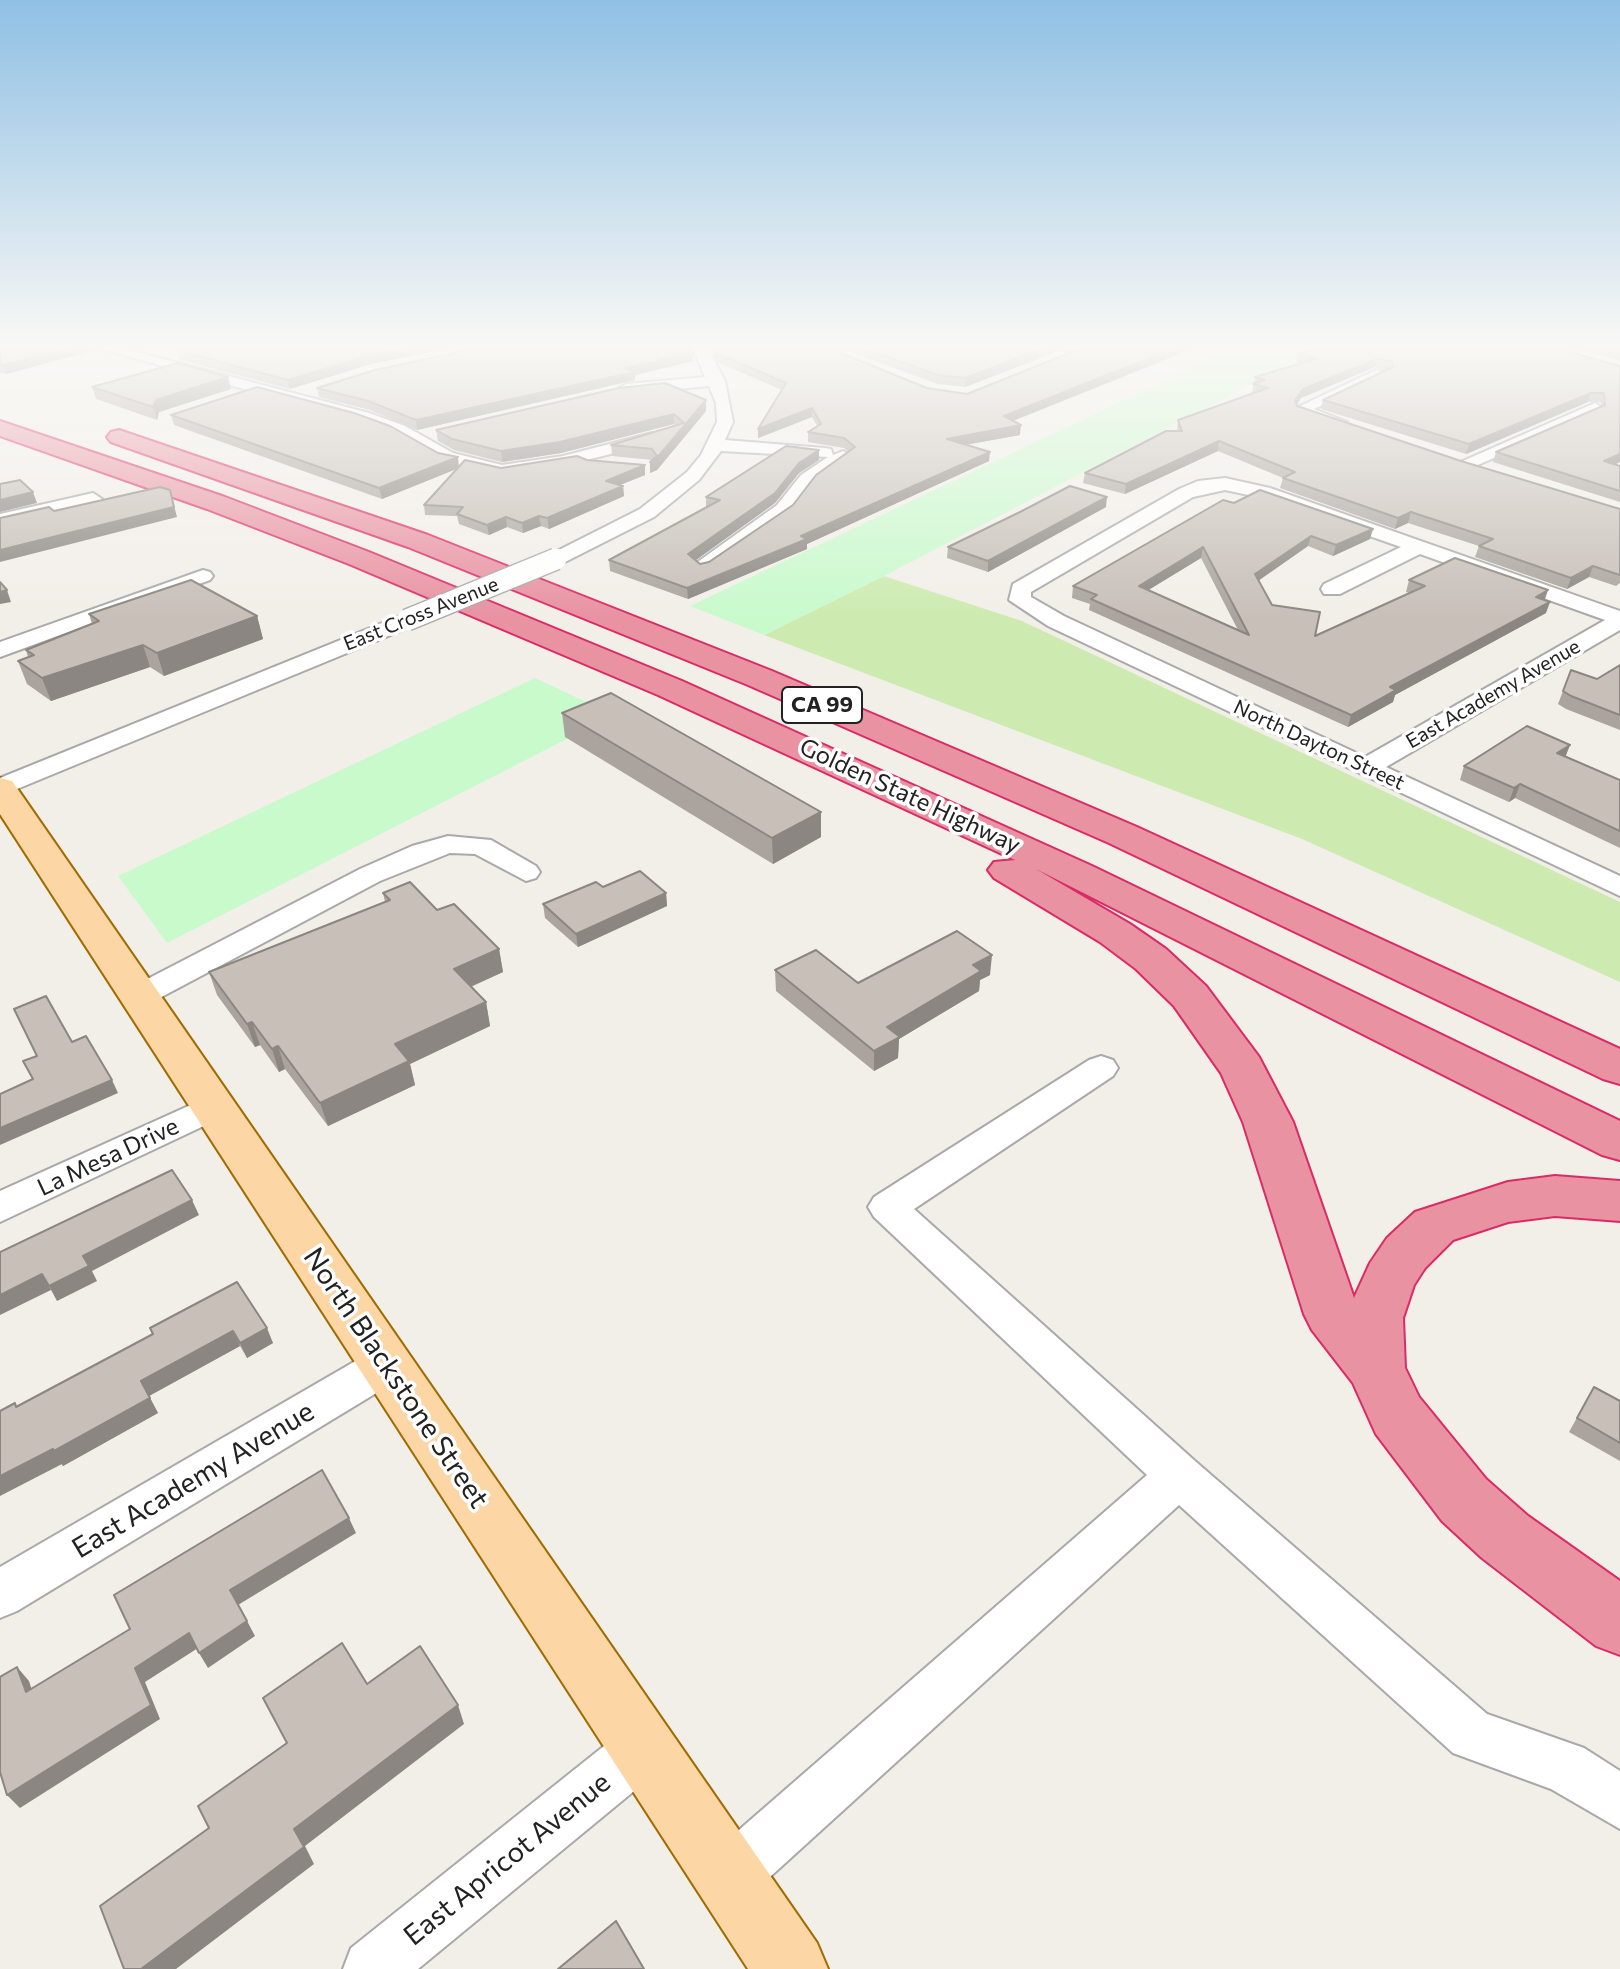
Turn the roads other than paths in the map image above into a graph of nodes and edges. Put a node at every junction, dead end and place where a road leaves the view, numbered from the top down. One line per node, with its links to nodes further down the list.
1 (20, 435): 21 (highway, Golden State Highway / CA 99)
2 (111, 435): 28 (highway, Golden State Highway / CA 99)
3 (405, 435): 8 (street)
4 (430, 435): 8 (street)
5 (662, 435): 10 (street)
6 (720, 435): 9 (street, East Cross Avenue)
7 (1526, 435): 12 (street)
8 (413, 439): 10 (street)
9 (716, 445): 16 (street); 23 (street, East Cross Avenue, bridge)
10 (573, 458): 11 (street)
11 (631, 466)
12 (1493, 472)
13 (93, 499): 14 (street)
14 (0, 520)
15 (1418, 547): 18 (street); 19 (street); 22 (street, North Dayton Street)
16 (702, 566)
17 (203, 576): 20 (street)
18 (1332, 589)
19 (1620, 619): 22 (street, East Academy Avenue)
20 (0, 650)
21 (800, 745): 30 (highway, Golden State Highway / CA 99); 34 (highway)
22 (1366, 767): 25 (street, North Dayton Street)
23 (0, 788): 26 (main road, North Blackstone Street)
24 (526, 872): 26 (street)
25 (1620, 887)
26 (141, 995): 29 (main road, North Blackstone Street)
27 (1101, 1068): 35 (street)
28 (1620, 1068)
29 (215, 1106): 32 (street, La Mesa Drive); 33 (main road, North Blackstone Street)
30 (1620, 1142)
31 (1620, 1201): 34 (highway)
32 (0, 1207)
33 (386, 1365): 36 (street, East Academy Avenue); 38 (main road, North Blackstone Street)
34 (1376, 1368): 37 (highway)
35 (1179, 1476): 39 (street); 40 (street)
36 (0, 1594)
37 (1620, 1622)
38 (643, 1749): 40 (main road, North Blackstone Street); 41 (street, East Apricot Avenue)
39 (1620, 1802)
40 (729, 1876): 42 (main road, North Blackstone Street)
41 (372, 1969)
42 (791, 1969)

